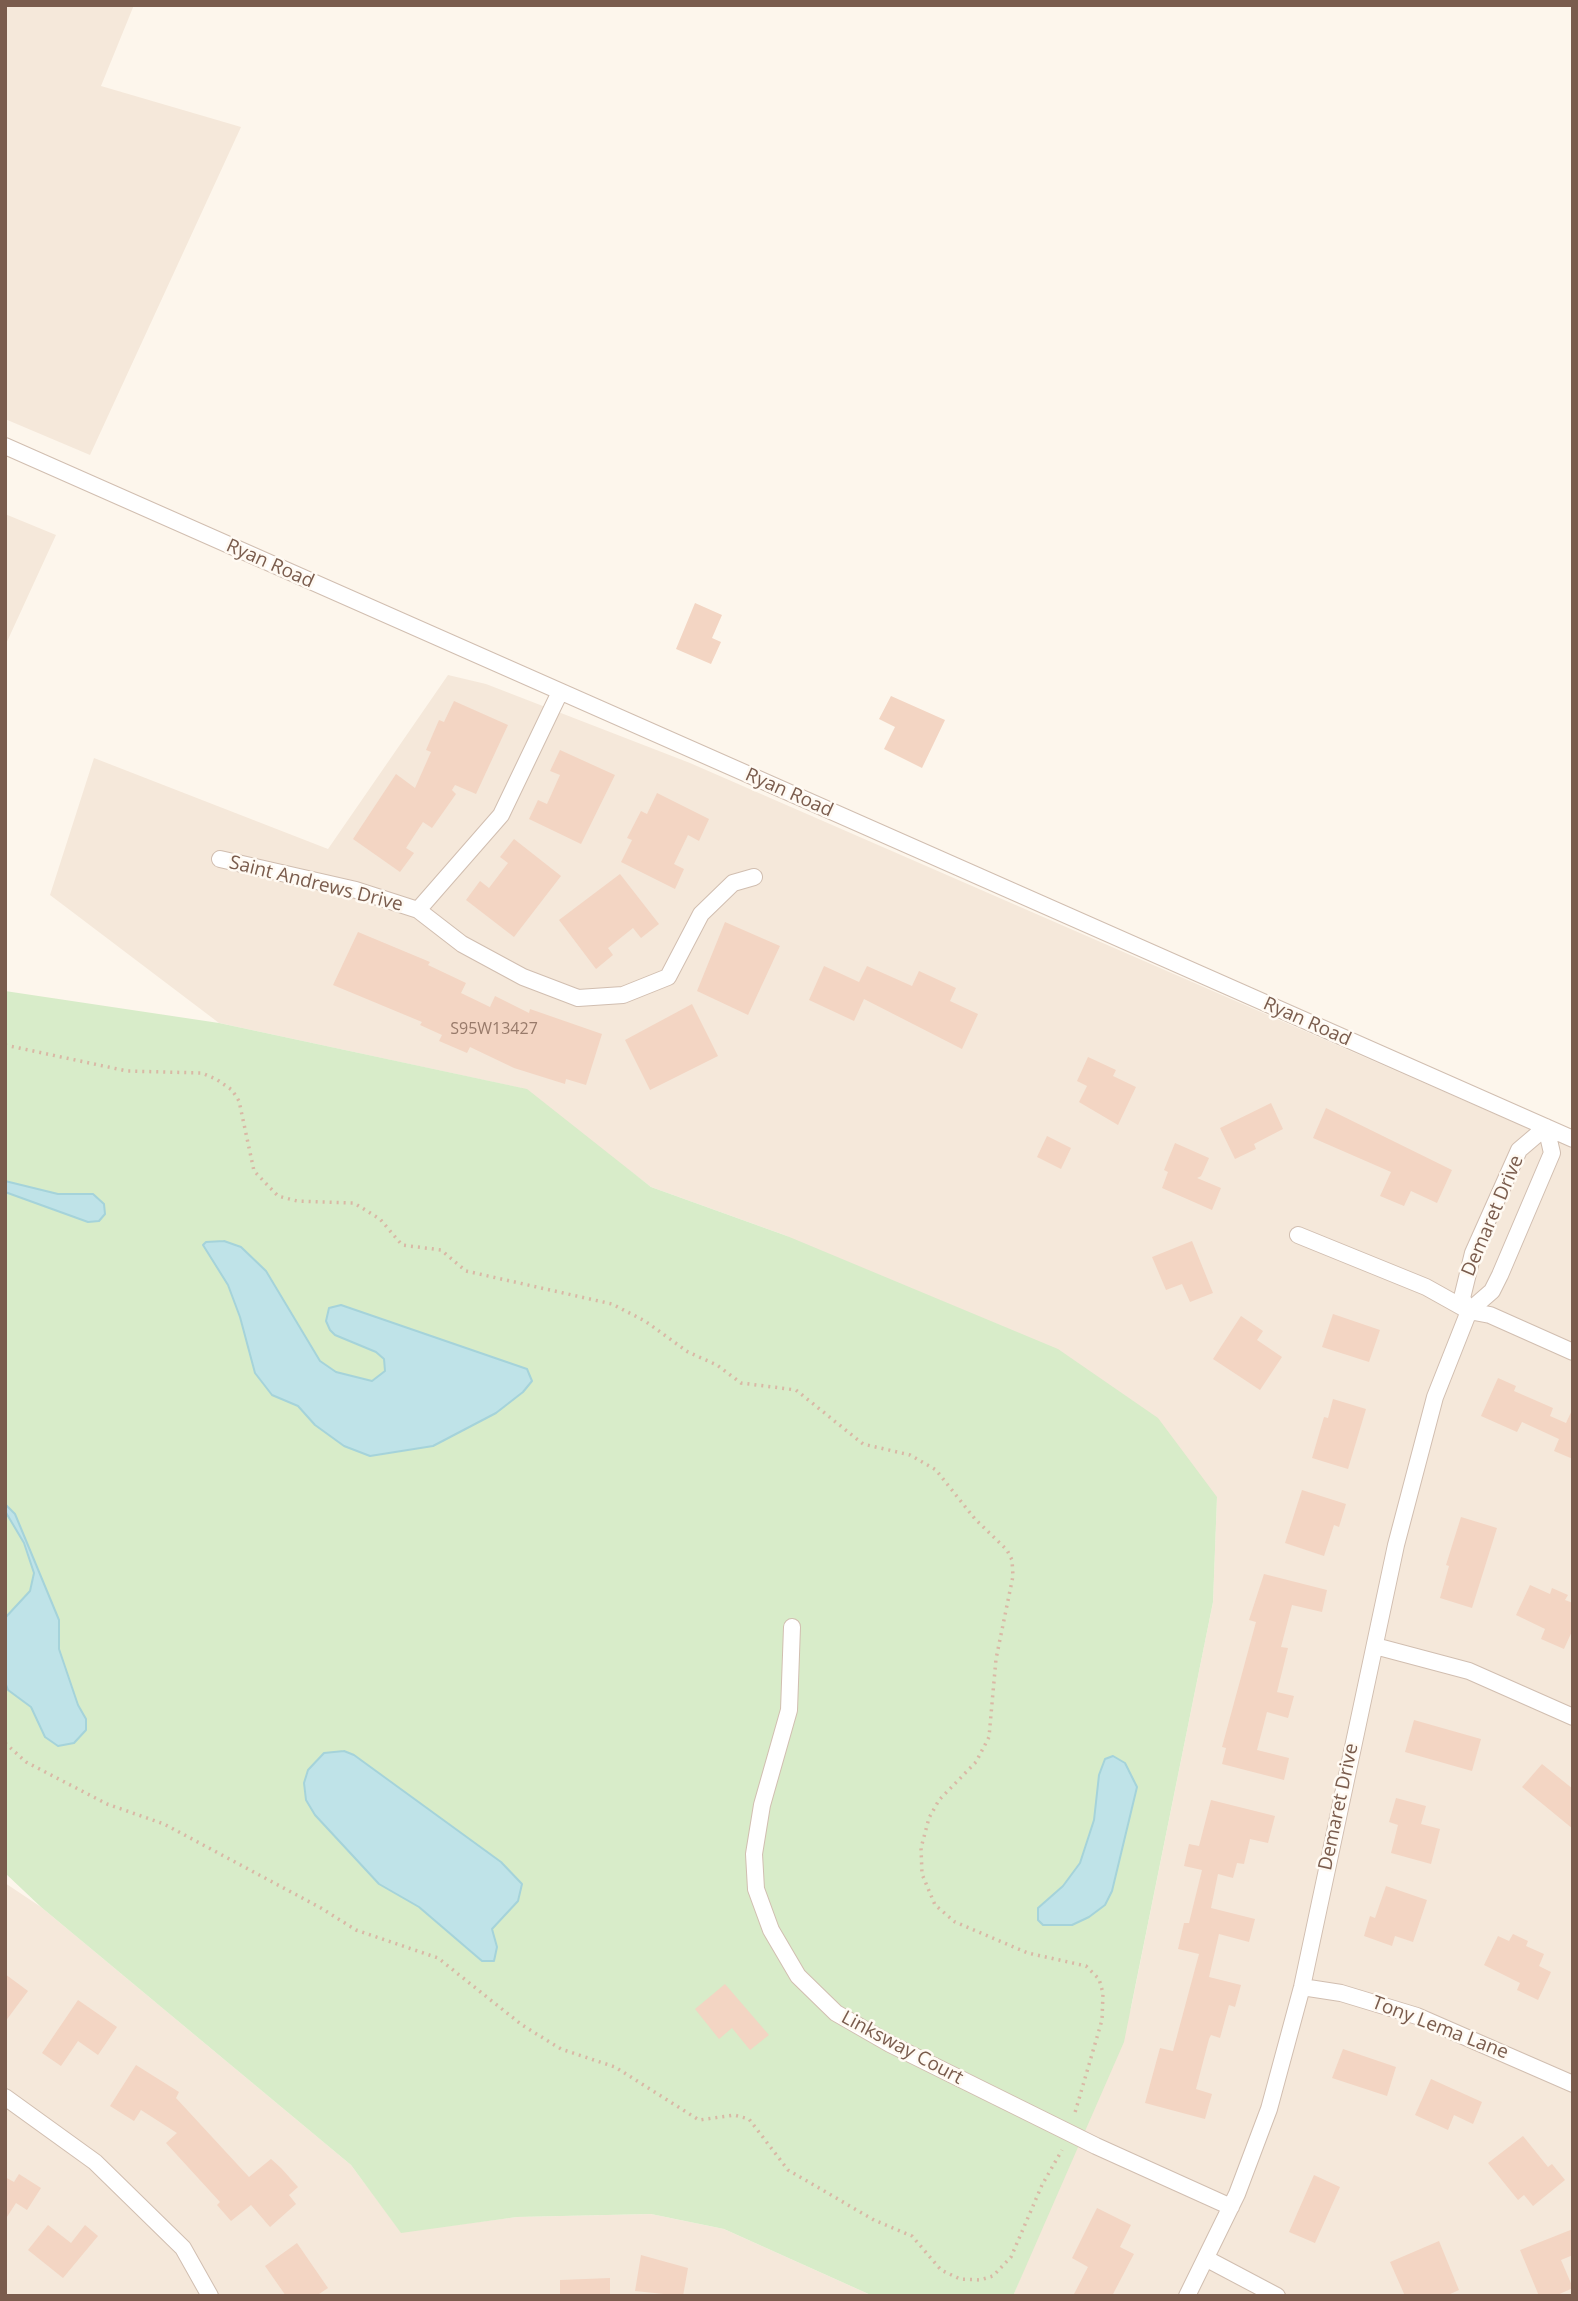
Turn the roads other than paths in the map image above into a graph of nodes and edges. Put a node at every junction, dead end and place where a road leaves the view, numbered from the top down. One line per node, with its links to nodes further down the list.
1 (5, 446): 2 (street, Ryan Road)
2 (560, 692): 5 (street); 6 (street, Ryan Road)
3 (220, 859): 5 (street, Saint Andrews Drive)
4 (754, 877): 5 (street, Saint Andrews Drive)
5 (418, 910)
6 (1546, 1127): 7 (street, Ryan Road); 9 (street, Demaret Drive); 9 (street, Demaret Drive)
7 (1573, 1139)
8 (1298, 1235): 9 (street)
9 (1469, 1311): 10 (street); 12 (street, Demaret Drive)
10 (1573, 1352)
11 (792, 1626): 17 (street, Linksway Court)
12 (1375, 1646): 13 (street); 14 (street, Demaret Drive)
13 (1573, 1717)
14 (1302, 1987): 15 (street, Tony Lema Lane); 17 (street, Demaret Drive)
15 (1573, 2084)
16 (5, 2097): 19 (street)
17 (1231, 2207): 18 (street, Demaret Drive)
18 (1207, 2259): 20 (street, Demaret Drive); 21 (street)
19 (210, 2296)
20 (1187, 2296)
21 (1277, 2296)

